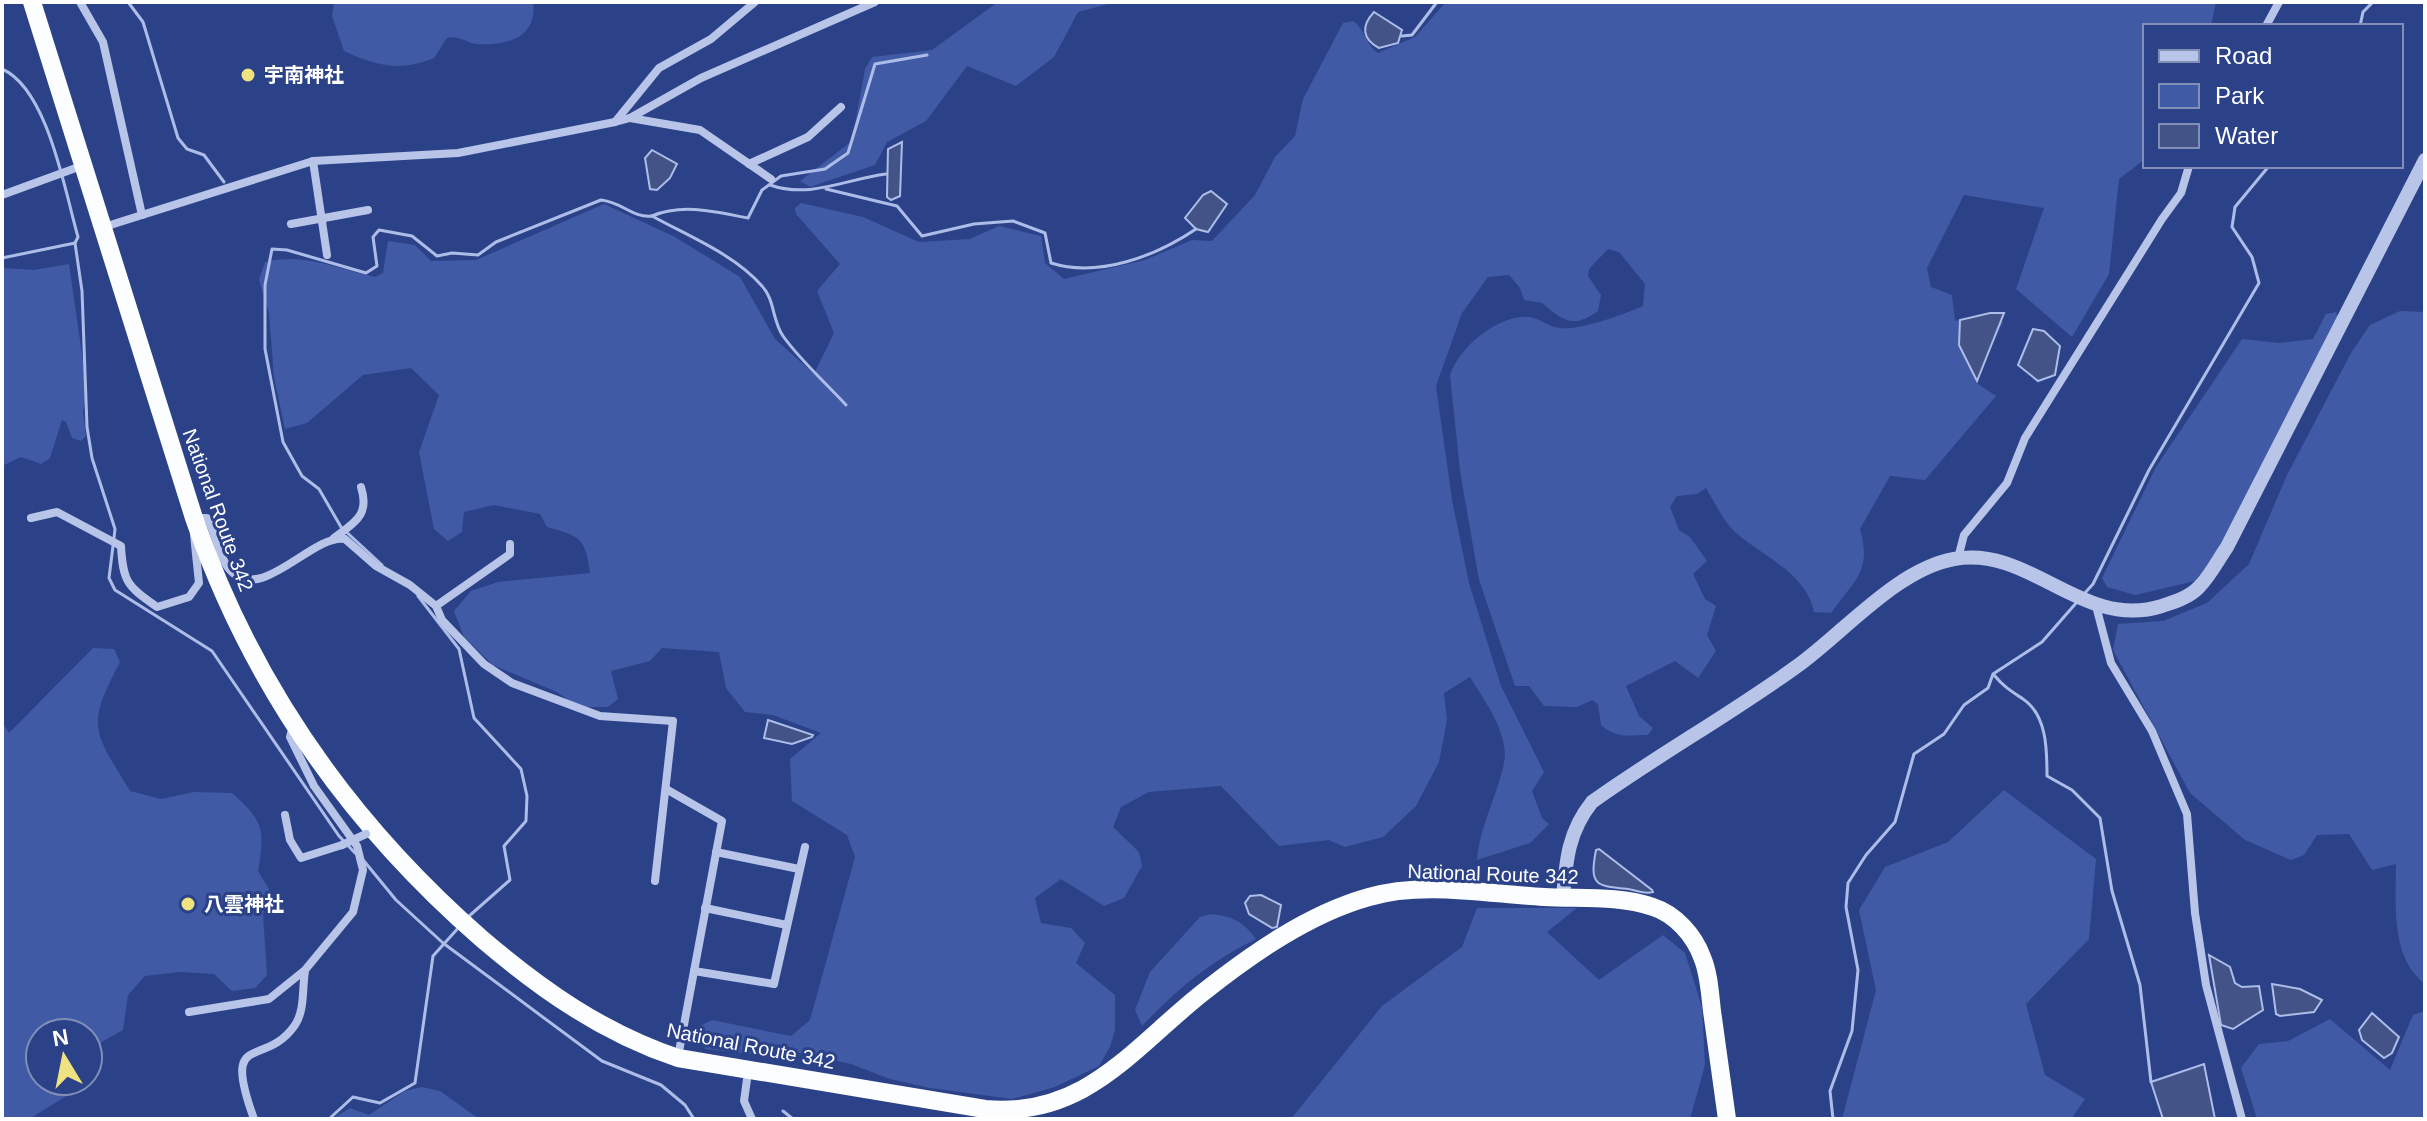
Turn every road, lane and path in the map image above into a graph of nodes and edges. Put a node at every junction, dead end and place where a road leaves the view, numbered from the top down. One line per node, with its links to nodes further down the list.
1 (32, 2): 12 (highway, National Route 342)
2 (80, 2): 18 (street)
3 (755, 2): 9 (street)
4 (875, 2): 8 (street)
5 (2279, 2): 6 (street)
6 (2267, 24)
7 (841, 107): 13 (street)
8 (630, 118): 9 (street); 13 (street)
9 (615, 122): 11 (street)
10 (2425, 160): 30 (street)
11 (313, 161): 18 (street); 19 (street)
12 (84, 164): 16 (street); 21 (highway, National Route 342)
13 (749, 164): 15 (street)
14 (2188, 168): 28 (street)
15 (771, 179)
16 (2, 195)
17 (368, 210): 19 (street)
18 (142, 215): 21 (street)
19 (321, 219): 20 (street); 22 (street)
20 (291, 224)
21 (102, 228): 25 (highway, National Route 342)
22 (327, 255)
23 (361, 487): 26 (street)
24 (31, 518): 25 (street)
25 (194, 518): 26 (street); 31 (highway, National Route 342)
26 (333, 539): 29 (street)
27 (510, 544): 29 (street)
28 (1958, 558): 30 (street); 39 (street)
29 (436, 606): 32 (street)
30 (2096, 606): 50 (street)
31 (293, 725): 34 (highway, National Route 342); 42 (street)
32 (666, 789): 36 (street); 38 (street)
33 (285, 815): 34 (street, bridge)
34 (369, 833): 45 (highway, National Route 342)
35 (805, 847): 37 (street)
36 (716, 852): 37 (street); 40 (street)
37 (799, 869): 41 (street)
38 (655, 881)
39 (1563, 898): 46 (highway, National Route 342); 49 (highway, National Route 342)
40 (705, 908): 41 (street); 43 (street)
41 (787, 925): 43 (street)
42 (305, 970): 44 (street); 47 (street)
43 (694, 971): 45 (street)
44 (189, 1012)
45 (678, 1058): 46 (highway, National Route 342)
46 (748, 1072): 48 (street)
47 (254, 1119)
48 (752, 1119)
49 (1727, 1119)
50 (2242, 1119)

